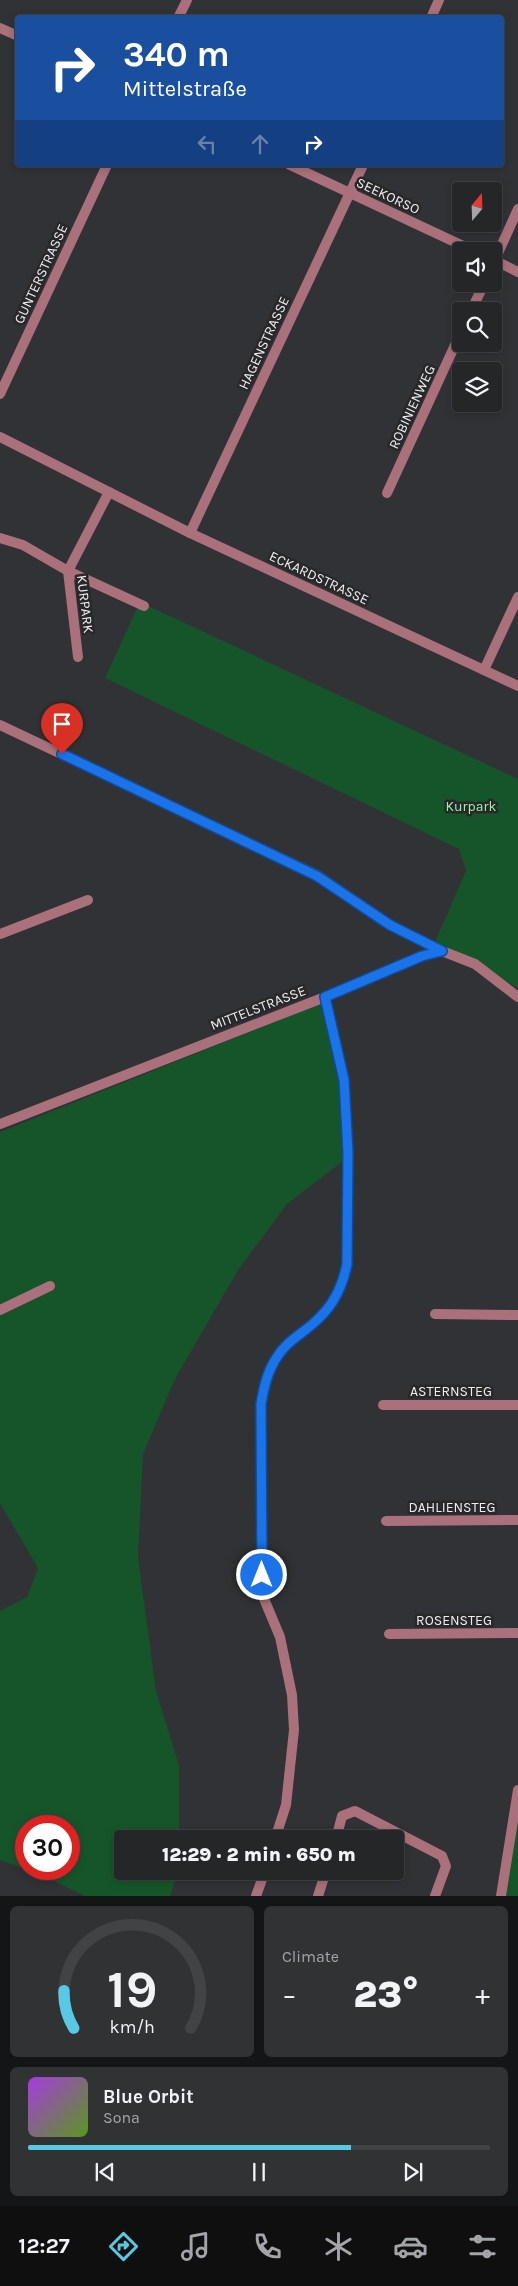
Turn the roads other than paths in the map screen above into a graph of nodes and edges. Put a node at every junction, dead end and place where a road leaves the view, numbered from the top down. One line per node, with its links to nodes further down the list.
1 (186, 0): 3 (street)
2 (439, 0): 4 (street)
3 (179, 15)
4 (432, 15)
5 (0, 28): 6 (street)
6 (15, 35)
7 (106, 167): 17 (street, GUNTERSTRASSE)
8 (294, 167): 10 (street, SEEKORSO)
9 (362, 167): 10 (street, HAGENSTRASSE)
10 (350, 194): 12 (street, SEEKORSO); 21 (street, HAGENSTRASSE)
11 (518, 209): 13 (street)
12 (454, 242)
13 (502, 244)
14 (502, 265): 15 (street)
15 (518, 272)
16 (452, 352): 20 (street, ROBINIENWEG)
17 (0, 394)
18 (0, 437): 19 (street, ECKARDSTRASSE)
19 (109, 492): 21 (street, ECKARDSTRASSE); 23 (street)
20 (387, 493)
21 (190, 533): 27 (street, ECKARDSTRASSE)
22 (0, 538): 23 (street, KURPARK)
23 (68, 571): 25 (street); 26 (street, KURPARK)
24 (518, 597): 27 (street)
25 (144, 606)
26 (78, 657)
27 (484, 670): 28 (street, ECKARDSTRASSE)
28 (518, 686)
29 (0, 725): 32 (street)
30 (88, 900): 31 (street)
31 (0, 934)
32 (442, 951): 33 (street, MITTELSTRASSE); 34 (street)
33 (325, 997): 35 (street, MITTELSTRASSE); 47 (street)
34 (518, 997)
35 (0, 1124)
36 (50, 1286): 37 (street)
37 (0, 1310)
38 (435, 1314): 39 (street)
39 (518, 1315)
40 (383, 1405): 41 (street, ASTERNSTEG)
41 (518, 1405)
42 (518, 1520): 43 (street, DAHLIENSTEG)
43 (386, 1521)
44 (518, 1633): 45 (street, ROSENSTEG)
45 (390, 1634)
46 (518, 1790): 56 (street)
47 (278, 1830)
48 (338, 1830): 49 (street)
49 (391, 1830)
50 (404, 1837): 55 (street)
51 (263, 1880): 53 (street)
52 (323, 1880): 54 (street)
53 (260, 1894)
54 (318, 1896)
55 (435, 1896)
56 (501, 1896)

